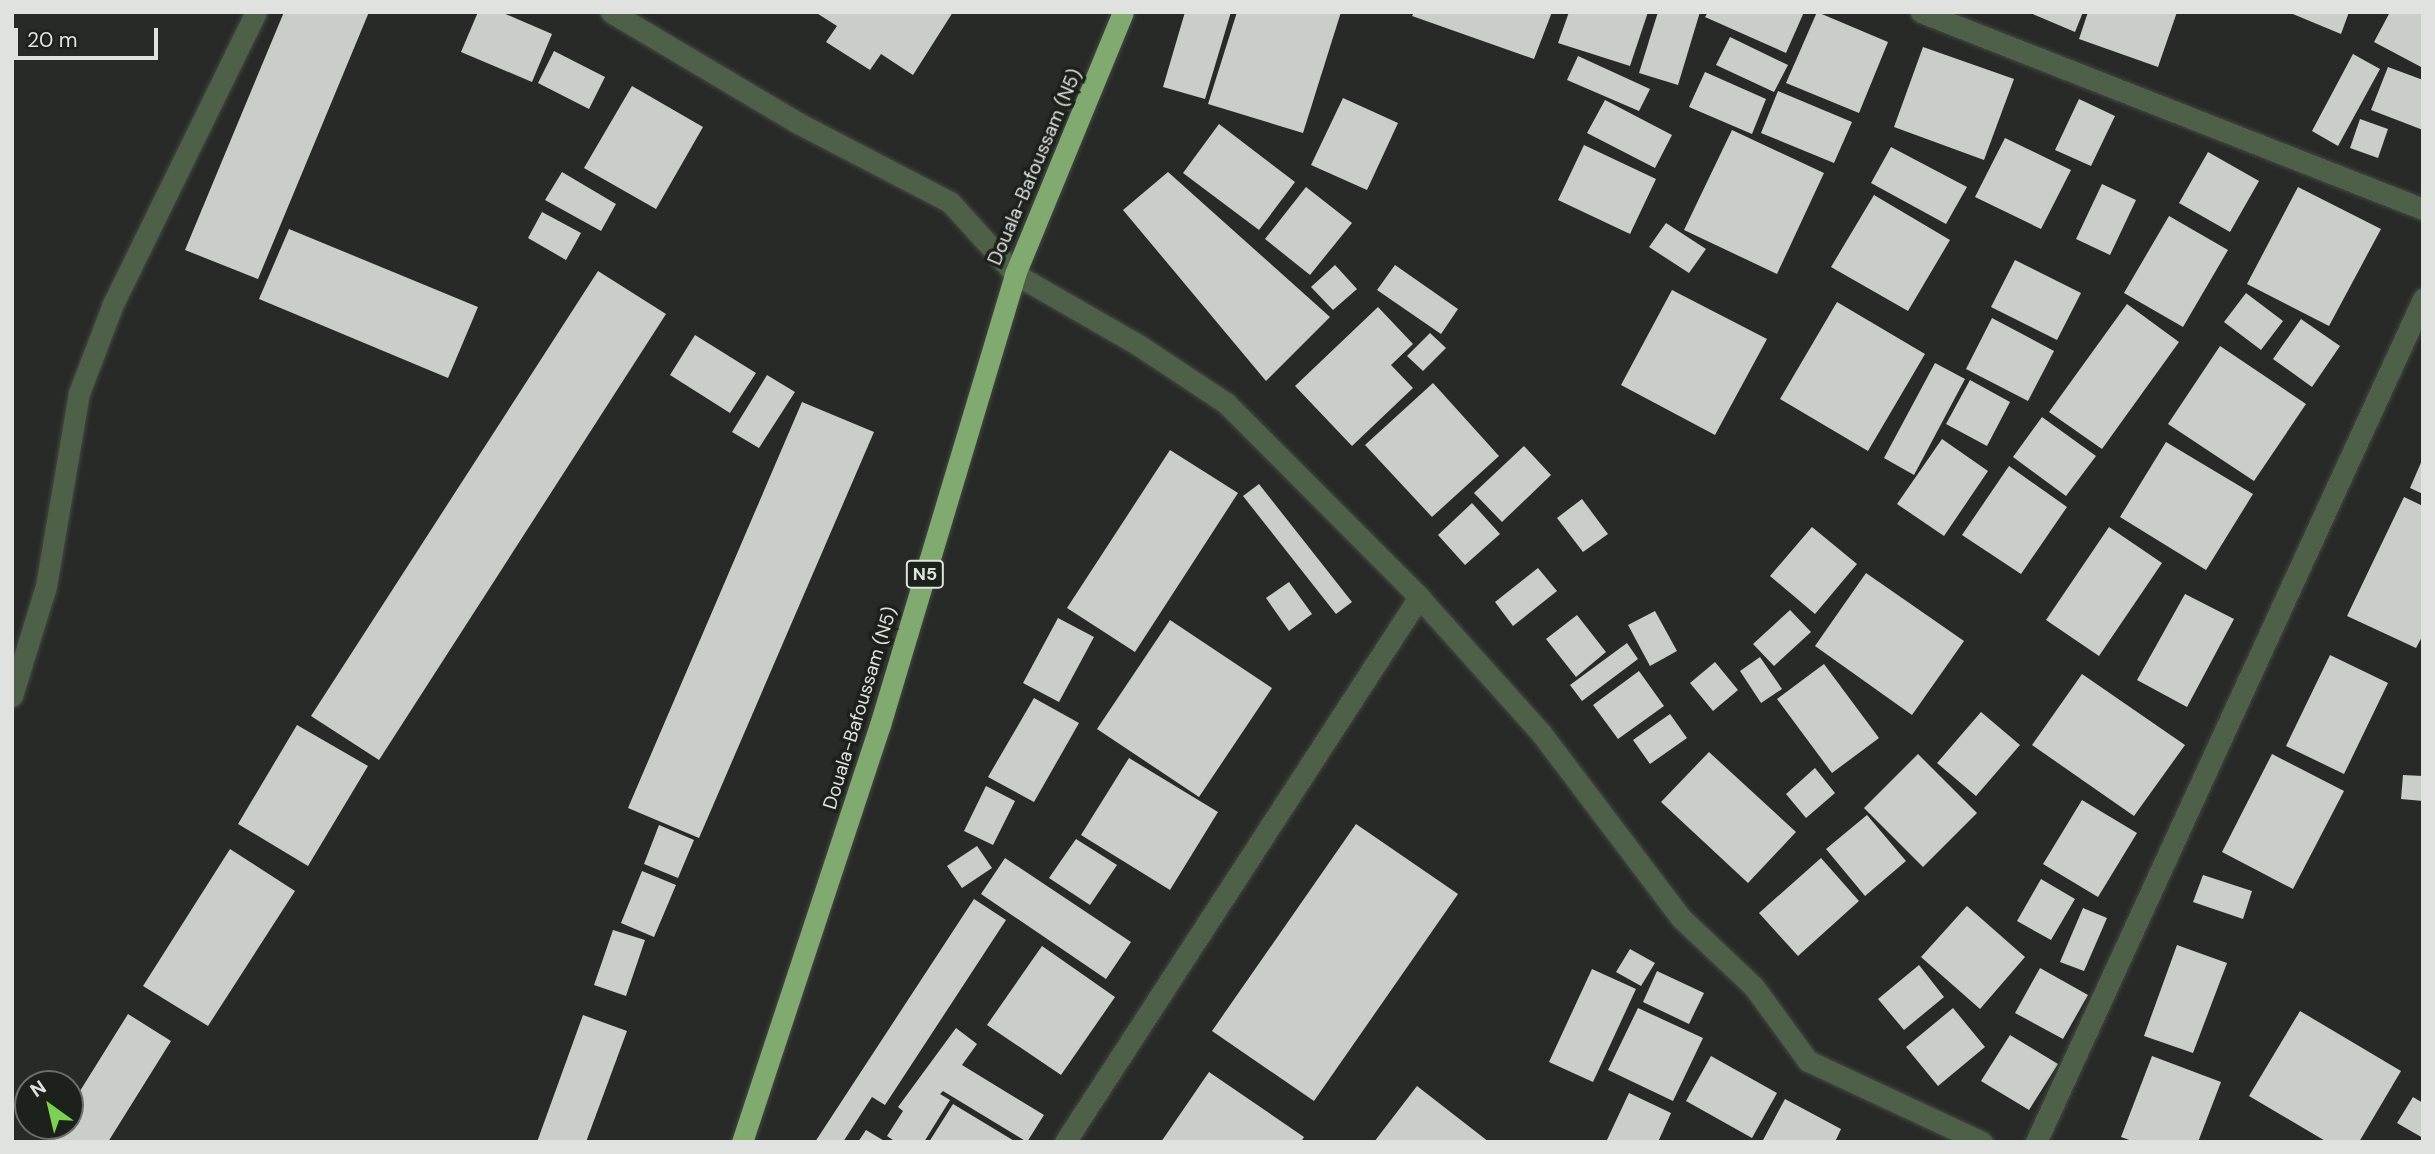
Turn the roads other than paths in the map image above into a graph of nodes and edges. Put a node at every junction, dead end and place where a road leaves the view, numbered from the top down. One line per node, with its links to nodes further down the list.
1 (256, 12): 9 (street)
2 (611, 12): 6 (street)
3 (1123, 12): 6 (highway, Douala-Bafoussam (N5) / N5)
4 (1921, 12): 5 (street)
5 (2423, 209)
6 (1015, 274): 8 (street); 10 (highway, Douala-Bafoussam (N5) / N5)
7 (2423, 299): 13 (street)
8 (1419, 597): 11 (street); 12 (street)
9 (12, 695)
10 (742, 1142)
11 (1065, 1142)
12 (1982, 1142)
13 (2036, 1142)

